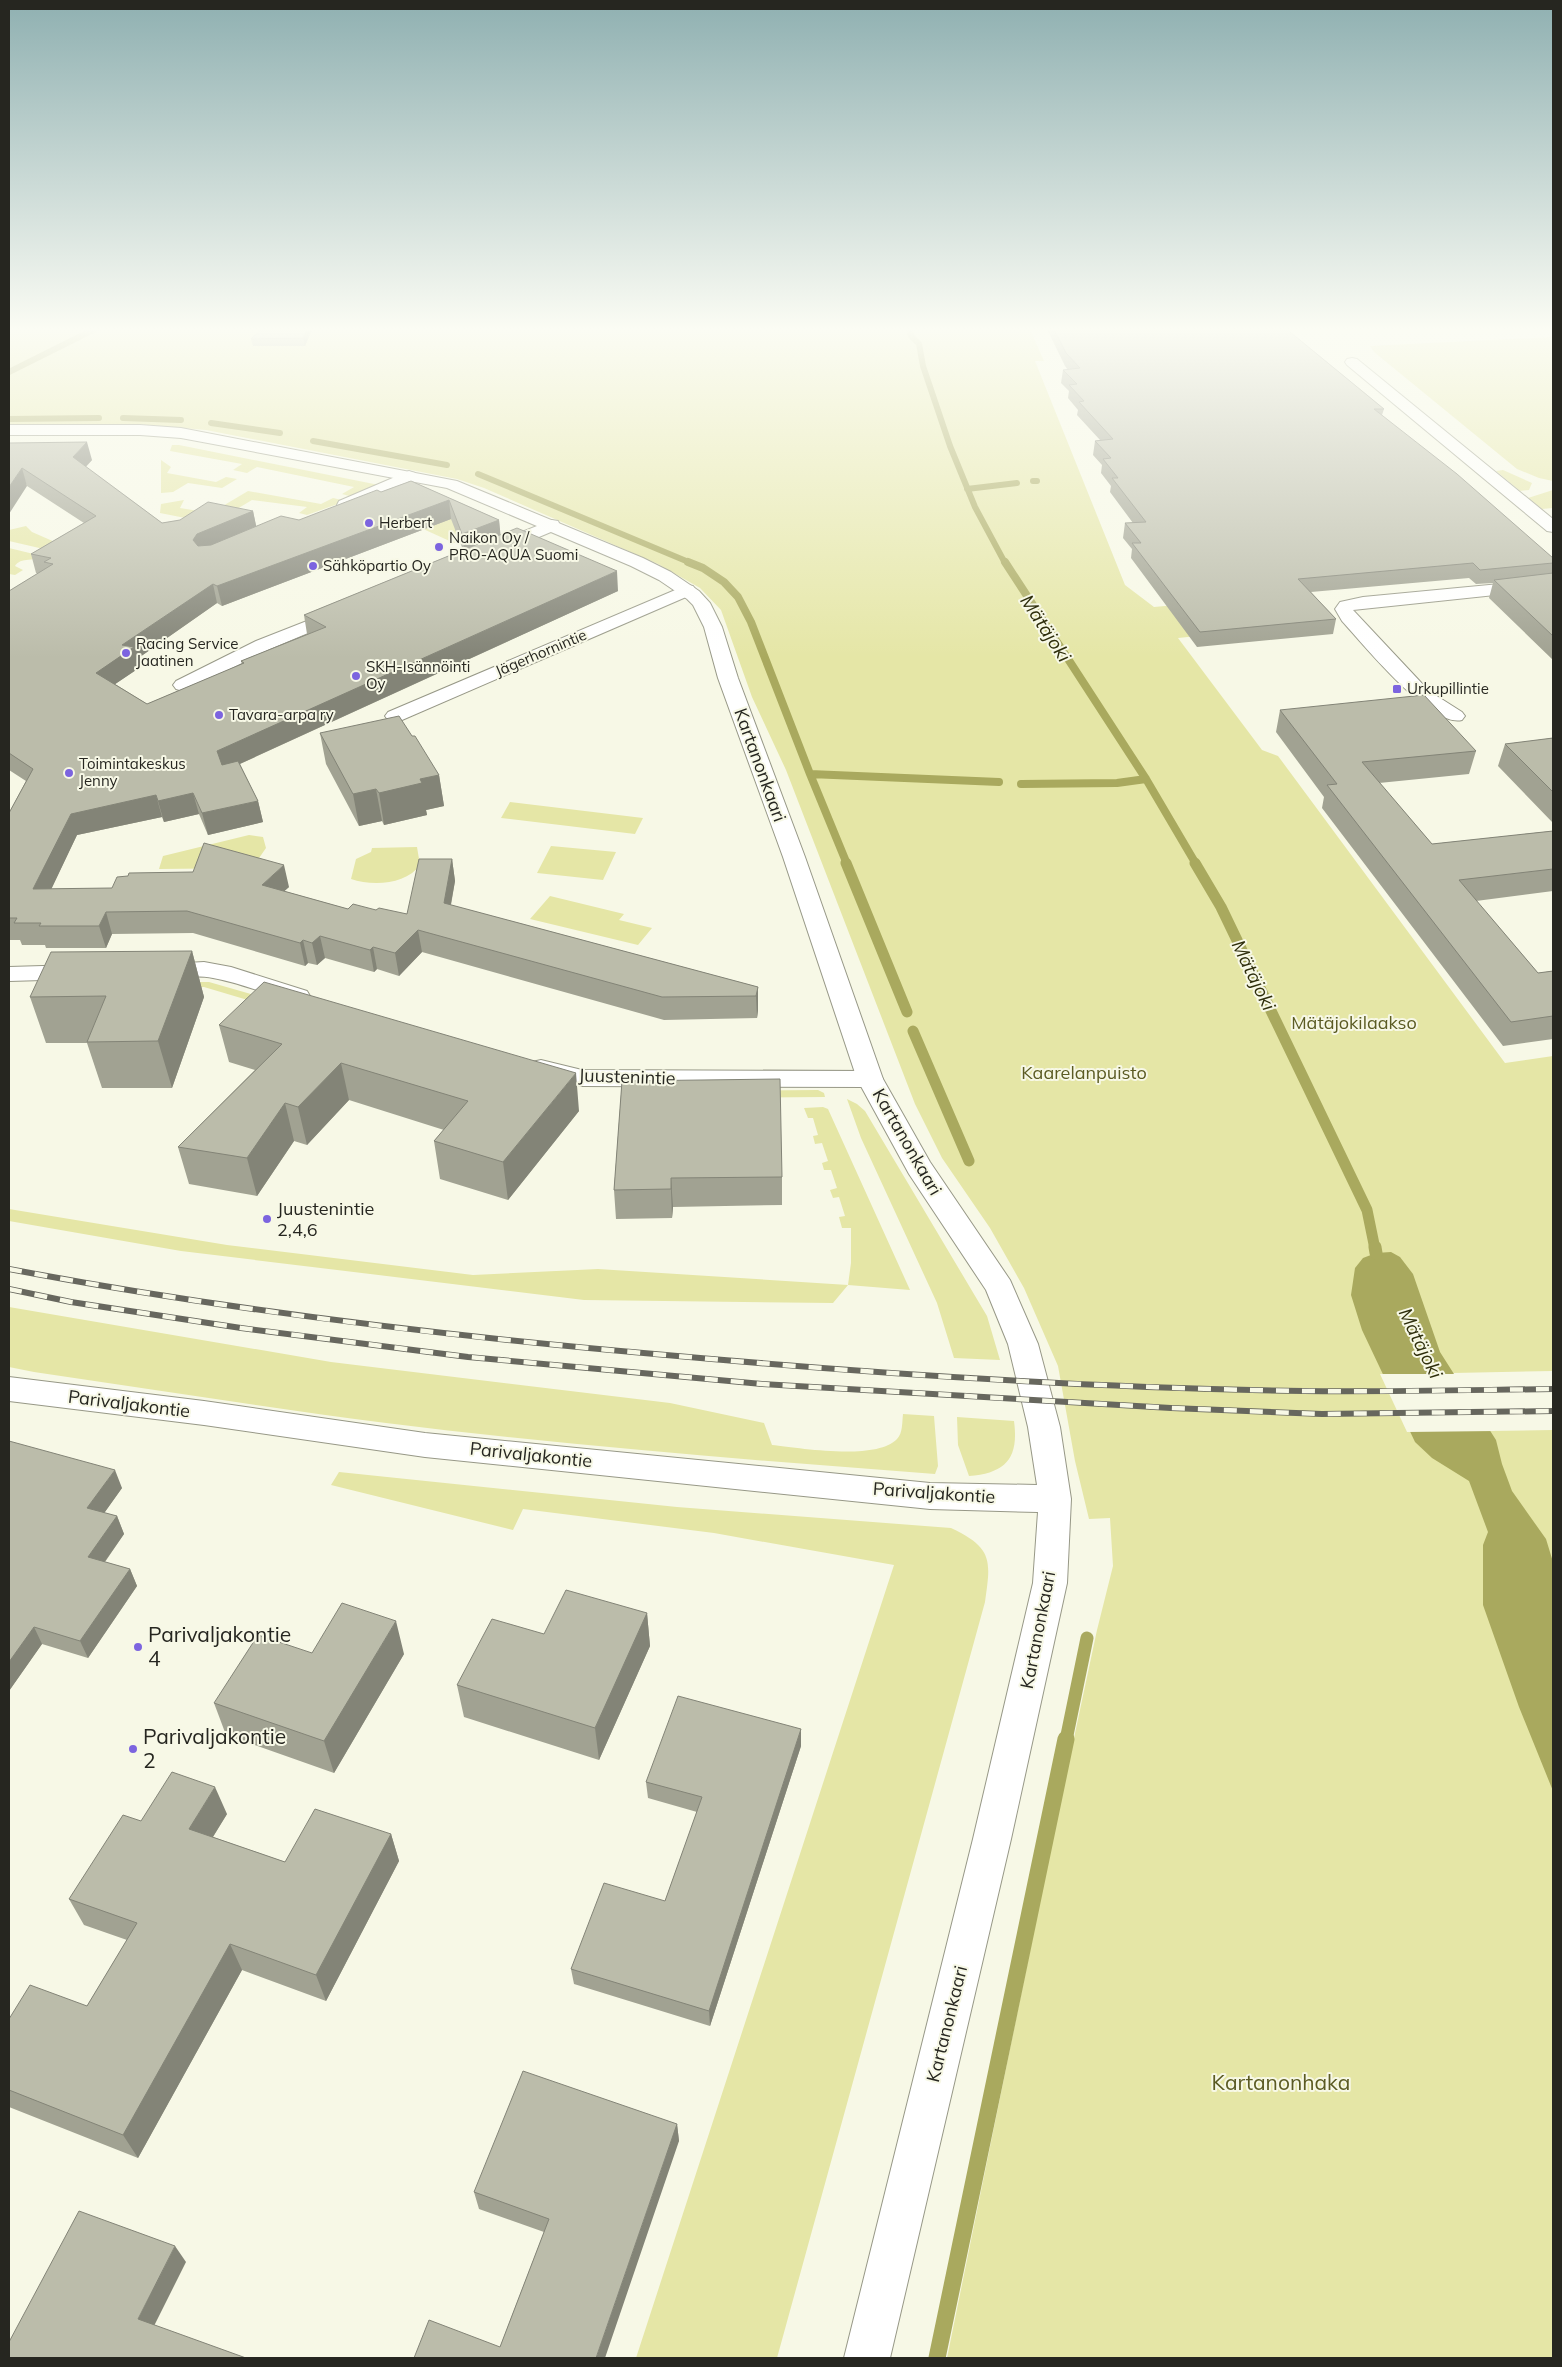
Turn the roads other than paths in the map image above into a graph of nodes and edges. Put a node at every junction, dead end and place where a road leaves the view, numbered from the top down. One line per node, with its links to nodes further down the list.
1 (205, 437): 3 (street, Kartanonkaari)
2 (1444, 437): 6 (street)
3 (409, 476): 4 (street); 5 (street, Kartanonkaari)
4 (329, 511)
5 (552, 525): 7 (street); 9 (street, Kartanonkaari)
6 (1553, 527)
7 (480, 555)
8 (1553, 584): 13 (street)
9 (687, 590): 12 (street, Jägerhornintie); 19 (street, Kartanonkaari)
10 (358, 606): 11 (street)
11 (183, 685)
12 (395, 716)
13 (1455, 716)
14 (136, 971): 17 (street)
15 (98, 972): 16 (street)
16 (9, 974)
17 (317, 1002)
18 (520, 1061): 19 (street, Juustenintie)
19 (870, 1079): 21 (street, Kartanonkaari)
20 (9, 1389): 21 (street, Parivaljakontie)
21 (1055, 1499): 22 (street, Kartanonkaari)
22 (867, 2358)

